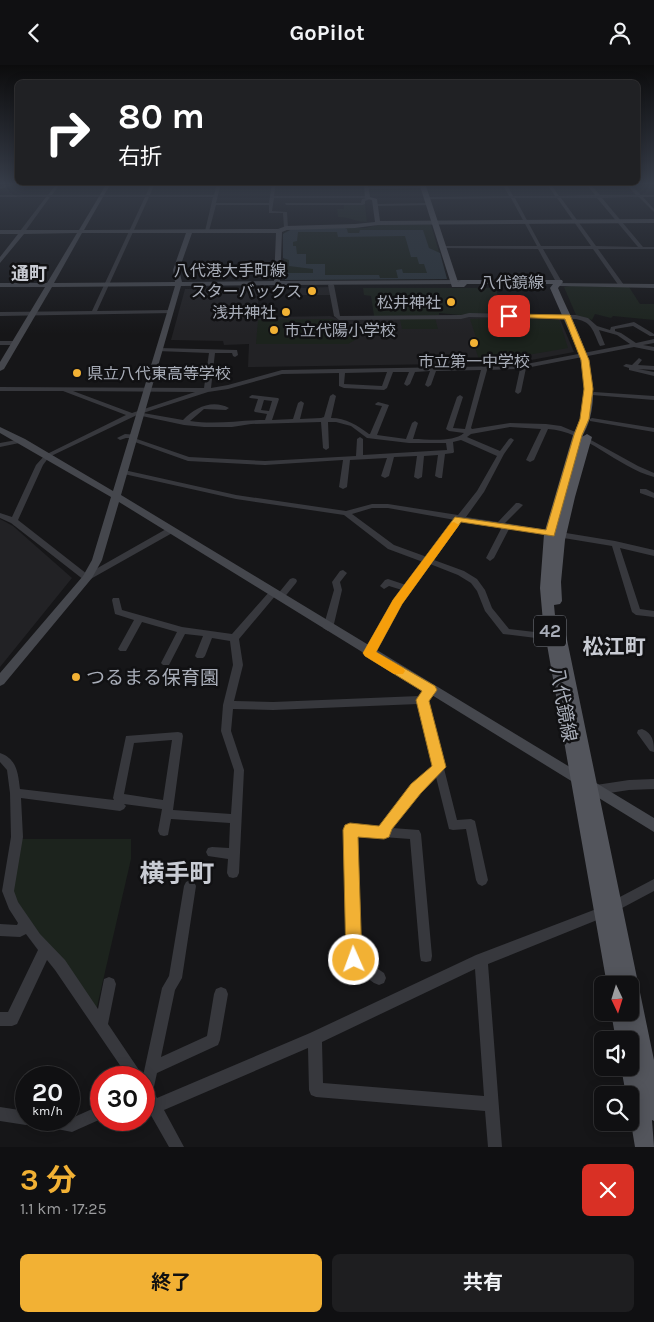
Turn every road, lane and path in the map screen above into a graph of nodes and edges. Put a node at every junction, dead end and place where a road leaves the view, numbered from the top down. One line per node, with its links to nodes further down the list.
1 (21, 233): 16 (street)
2 (77, 233): 21 (street)
3 (130, 233): 22 (street)
4 (189, 233): 23 (street)
5 (279, 233): 18 (street)
6 (440, 233): 19 (main road, 八代鏡線)
7 (441, 233): 11 (main road, 八代鏡線)
8 (533, 233): 12 (street)
9 (585, 233): 13 (street)
10 (630, 233): 14 (street)
11 (448, 247): 12 (street); 19 (main road, 八代鏡線)
12 (541, 247): 13 (street); 17 (street)
13 (595, 247): 14 (street); 20 (street)
14 (642, 248): 15 (street)
15 (654, 249)
16 (0, 261)
17 (559, 283): 19 (main road, 八代鏡線); 20 (street); 31 (main road, 八代鏡線 / 42)
18 (277, 284): 19 (street, 八代港大手町線); 23 (street, 八代港大手町線); 24 (street, 八代港大手町線)
19 (458, 284): 24 (street, 八代港大手町線)
20 (621, 284): 25 (street)
21 (47, 285): 22 (street, 八代港大手町線); 26 (street, 八代港大手町線); 30 (street)
22 (107, 285): 23 (street, 八代港大手町線); 28 (street)
23 (178, 285): 27 (street)
24 (331, 285): 31 (street)
25 (654, 285)
26 (0, 286)
27 (171, 312): 28 (street); 41 (street)
28 (94, 313): 30 (street)
29 (0, 314): 30 (street)
30 (31, 314): 37 (street)
31 (570, 317): 32 (street); 44 (main road, 八代鏡線 / 42)
32 (595, 327): 33 (street); 38 (street)
33 (612, 332): 34 (street); 35 (street)
34 (653, 337): 35 (street); 39 (street)
35 (628, 340): 39 (street)
36 (0, 343): 37 (street)
37 (15, 343): 50 (street)
38 (602, 345)
39 (635, 345): 40 (street); 44 (street)
40 (654, 349)
41 (159, 350): 42 (street); 61 (street)
42 (211, 351): 43 (street); 62 (street)
43 (236, 355)
44 (586, 355): 48 (street); 64 (main road, 八代鏡線 / 42); 86 (main road, 八代鏡線 / 42)
45 (639, 360): 47 (street)
46 (626, 366): 47 (street)
47 (634, 366): 49 (street); 56 (street)
48 (522, 367): 51 (street); 63 (street)
49 (654, 367)
50 (0, 369)
51 (484, 369): 53 (street); 84 (street)
52 (413, 370): 53 (street); 55 (street); 57 (street)
53 (433, 370): 58 (street)
54 (342, 371): 55 (street); 55 (street); 62 (street)
55 (391, 371)
56 (654, 374)
57 (407, 385)
58 (428, 385)
59 (0, 389): 60 (street)
60 (61, 389): 61 (street); 74 (street)
61 (147, 389): 62 (street); 74 (street)
62 (208, 390): 74 (street)
63 (518, 392)
64 (594, 394): 69 (street); 77 (main road, 八代鏡線 / 42)
65 (333, 396): 75 (street)
66 (252, 397): 68 (street)
67 (460, 397): 84 (street)
68 (262, 398): 73 (street); 73 (street)
69 (654, 399)
70 (301, 403): 76 (street)
71 (378, 404): 85 (street)
72 (226, 408): 79 (street)
73 (271, 413): 78 (street)
74 (138, 414): 79 (street); 88 (street); 100 (street)
75 (325, 419): 76 (street); 85 (street); 96 (street)
76 (296, 420): 78 (street)
77 (592, 420): 83 (street); 86 (main road, 八代鏡線 / 42)
78 (268, 421): 79 (street)
79 (184, 423)
80 (415, 423): 93 (street)
81 (546, 426): 84 (street); 86 (street); 104 (street)
82 (0, 430): 92 (street)
83 (654, 430)
84 (469, 432): 89 (street)
85 (373, 436): 93 (street)
86 (582, 437): 106 (street); 121 (main road, 八代鏡線 / 42)
87 (120, 438): 88 (street)
88 (134, 438): 103 (street); 105 (street)
89 (462, 438): 94 (street); 98 (street)
90 (360, 439): 102 (street)
91 (511, 440): 98 (street)
92 (22, 441): 95 (street); 100 (street)
93 (409, 441): 94 (street)
94 (449, 441): 97 (street)
95 (0, 445)
96 (326, 448)
97 (442, 453): 99 (street); 108 (street)
98 (501, 453): 117 (street)
99 (421, 455): 101 (street); 109 (street)
100 (47, 456): 113 (street); 118 (street)
101 (390, 456): 102 (street); 107 (street)
102 (359, 458): 103 (street)
103 (347, 459): 110 (street)
104 (530, 460)
105 (124, 472): 113 (street); 115 (street)
106 (654, 475)
107 (385, 476)
108 (439, 476)
109 (418, 477)
110 (343, 487)
111 (644, 491): 112 (street)
112 (654, 496)
113 (117, 497): 120 (street); 127 (street)
114 (520, 505): 119 (street)
115 (346, 513): 117 (street); 125 (street)
116 (0, 515): 118 (street)
117 (459, 519): 119 (street); 125 (street)
118 (14, 521): 127 (street)
119 (502, 526): 121 (street); 124 (street)
120 (171, 530): 127 (street); 131 (street)
121 (555, 535): 122 (street); 138 (main road, 八代鏡線 / 42); 154 (main road, 八代鏡線 / 42)
122 (615, 544): 123 (street); 133 (street)
123 (654, 553)
124 (490, 559)
125 (428, 560): 130 (street); 138 (street)
126 (343, 573): 135 (street)
127 (87, 578): 144 (street)
128 (293, 581): 131 (street)
129 (384, 585): 130 (street)
130 (407, 589): 141 (street)
131 (276, 595): 135 (street); 139 (street)
132 (116, 601): 134 (street)
133 (654, 614)
134 (139, 618): 136 (street); 140 (street)
135 (328, 628): 141 (street)
136 (182, 630): 137 (street); 143 (street)
137 (208, 636): 139 (street); 142 (street)
138 (552, 637): 152 (main road, 八代鏡線 / 42)
139 (234, 638): 147 (street)
140 (123, 649)
141 (369, 653): 145 (street)
142 (200, 656)
143 (166, 663)
144 (0, 681)
145 (430, 690): 146 (street); 152 (street)
146 (422, 700): 147 (street); 151 (street)
147 (228, 705): 158 (street)
148 (642, 733): 149 (street)
149 (654, 748)
150 (0, 757): 155 (street)
151 (439, 767): 161 (street); 165 (street)
152 (577, 780): 154 (street); 168 (main road, 八代鏡線 / 42)
153 (654, 784): 154 (street)
154 (593, 788): 159 (street); 168 (main road, 八代鏡線 / 42)
155 (15, 793): 156 (street); 169 (street)
156 (120, 806)
157 (167, 810): 157 (street); 158 (street); 160 (street)
158 (236, 819): 163 (street)
159 (654, 826)
160 (164, 831)
161 (384, 833): 172 (street); 176 (street)
162 (212, 852): 163 (street)
163 (235, 854): 164 (street)
164 (234, 873)
165 (482, 880)
166 (654, 885): 168 (street)
167 (190, 886): 184 (street)
168 (608, 908): 173 (street); 174 (main road, 八代鏡線 / 42); 175 (main road, 八代鏡線 / 42)
169 (26, 924): 170 (street); 171 (street)
170 (0, 930)
171 (45, 949): 179 (street); 181 (street)
172 (426, 956)
173 (481, 961): 182 (street); 187 (street)
174 (615, 976)
175 (627, 976)
176 (379, 978)
177 (109, 984): 181 (street)
178 (221, 994): 185 (street)
179 (0, 1019)
180 (635, 1021): 186 (main road)
181 (101, 1025): 183 (street)
182 (315, 1038): 187 (street); 188 (street)
183 (129, 1066)
184 (153, 1066)
185 (155, 1067)
186 (643, 1067): 190 (main road); 195 (main road)
187 (492, 1104): 194 (street)
188 (155, 1107)
189 (155, 1109): 193 (street)
190 (654, 1111)
191 (0, 1114): 192 (street)
192 (15, 1116)
193 (172, 1143)
194 (495, 1147)
195 (646, 1147)

